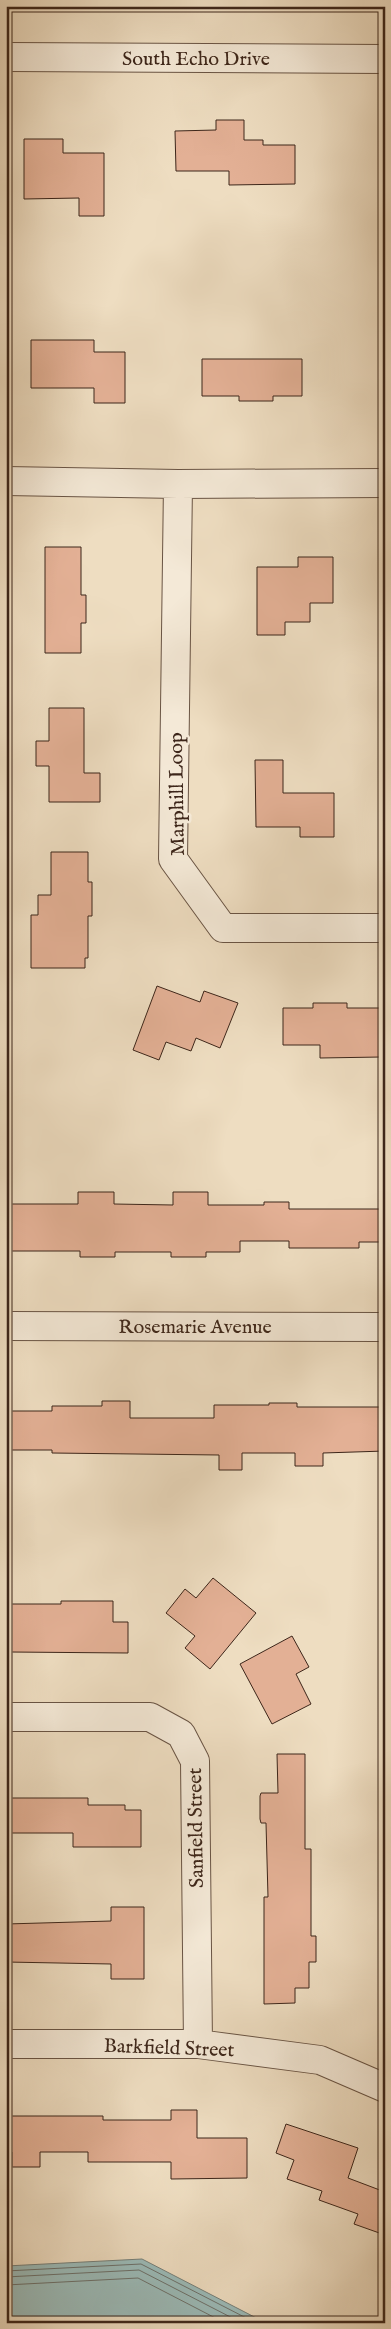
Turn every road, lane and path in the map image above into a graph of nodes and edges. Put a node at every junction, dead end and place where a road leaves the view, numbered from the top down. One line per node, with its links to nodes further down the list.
1 (6, 57): 2 (street, South Echo Drive)
2 (385, 59)
3 (6, 481): 5 (street)
4 (385, 483): 5 (street)
5 (178, 484): 6 (street, Marphill Loop)
6 (385, 928)
7 (6, 1326): 8 (street, Rosemarie Avenue)
8 (385, 1327)
9 (6, 1716): 11 (street, Sanfield Street)
10 (6, 2044): 11 (street, Barkfield Street)
11 (198, 2044): 12 (street, Barkfield Street)
12 (385, 2088)

